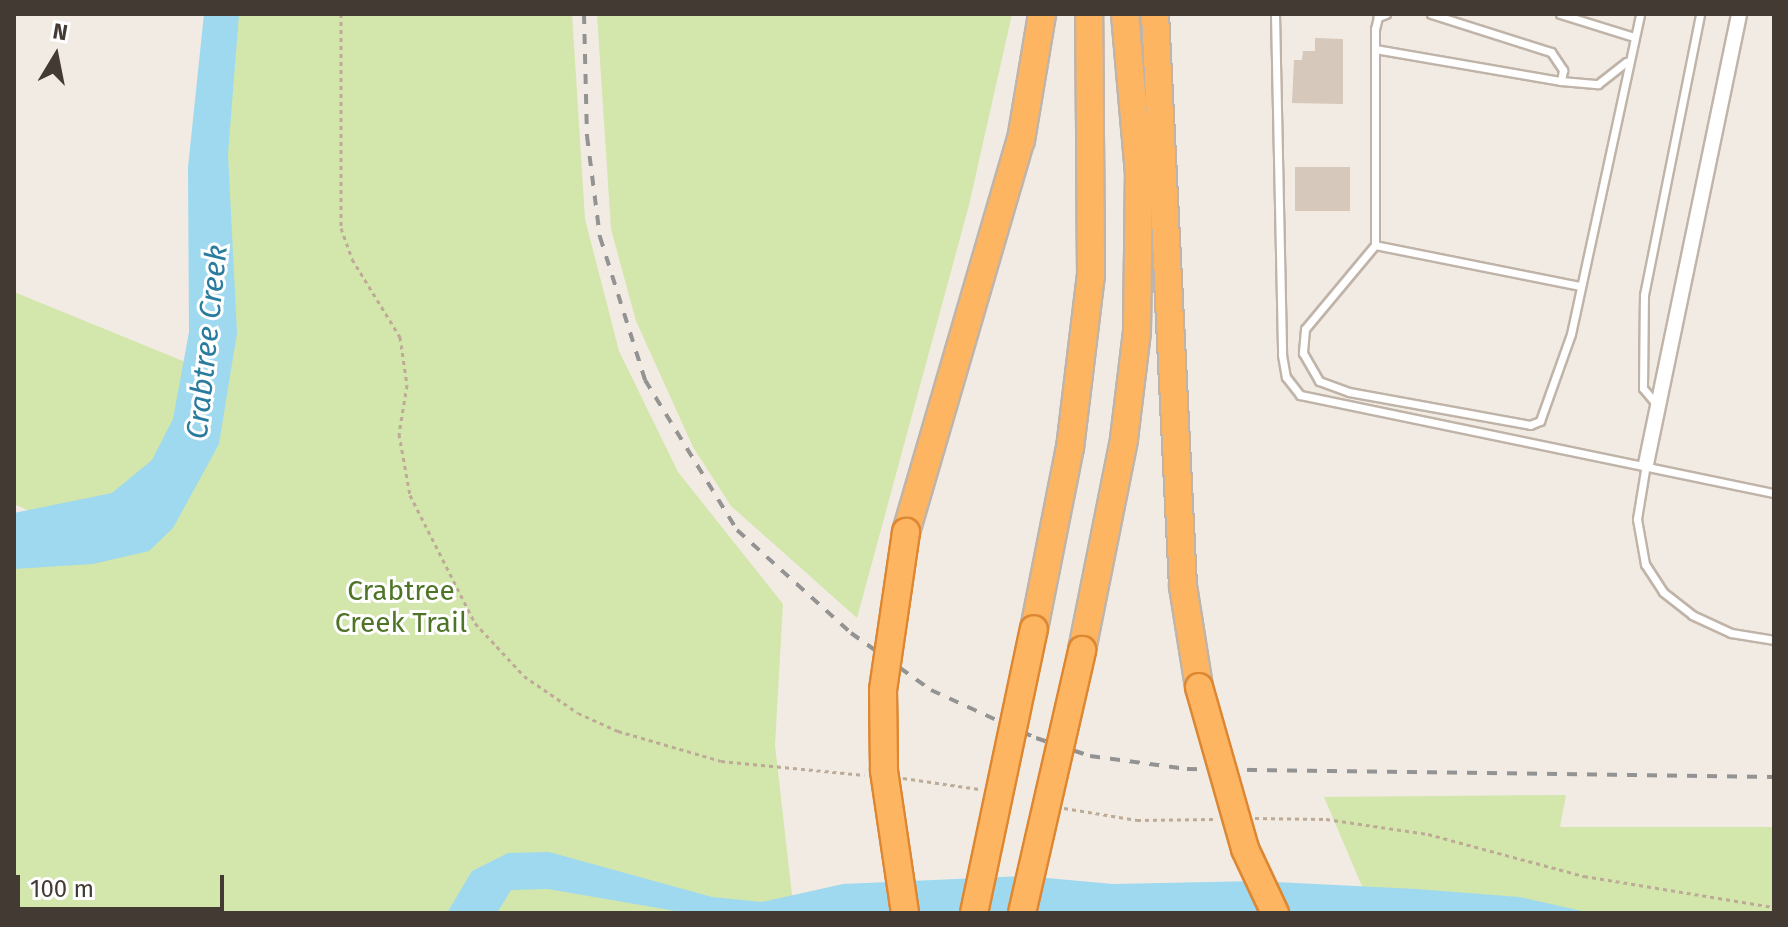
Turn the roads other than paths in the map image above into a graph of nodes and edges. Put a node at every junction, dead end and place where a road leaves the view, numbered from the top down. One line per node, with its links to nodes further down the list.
1 (1042, 14): 23 (highway, bridge)
2 (1089, 14): 24 (highway, bridge)
3 (1125, 14): 25 (highway, bridge)
4 (1155, 14): 26 (highway, bridge)
5 (1275, 14): 20 (lane)
6 (1386, 14): 14 (lane)
7 (1431, 14): 16 (lane)
8 (1560, 14): 12 (lane)
9 (1640, 14): 13 (lane)
10 (1700, 14): 19 (lane)
11 (1739, 14): 19 (street)
12 (1585, 18): 13 (lane)
13 (1634, 37): 15 (lane)
14 (1375, 49): 16 (lane); 17 (lane)
15 (1627, 60): 16 (lane); 18 (lane)
16 (1561, 81)
17 (1375, 245): 18 (lane); 18 (lane)
18 (1581, 286)
19 (1658, 406): 20 (street)
20 (1646, 464): 21 (lane); 22 (lane)
21 (1774, 493)
22 (1774, 640)
23 (905, 913)
24 (974, 913)
25 (1022, 913)
26 (1275, 913)

